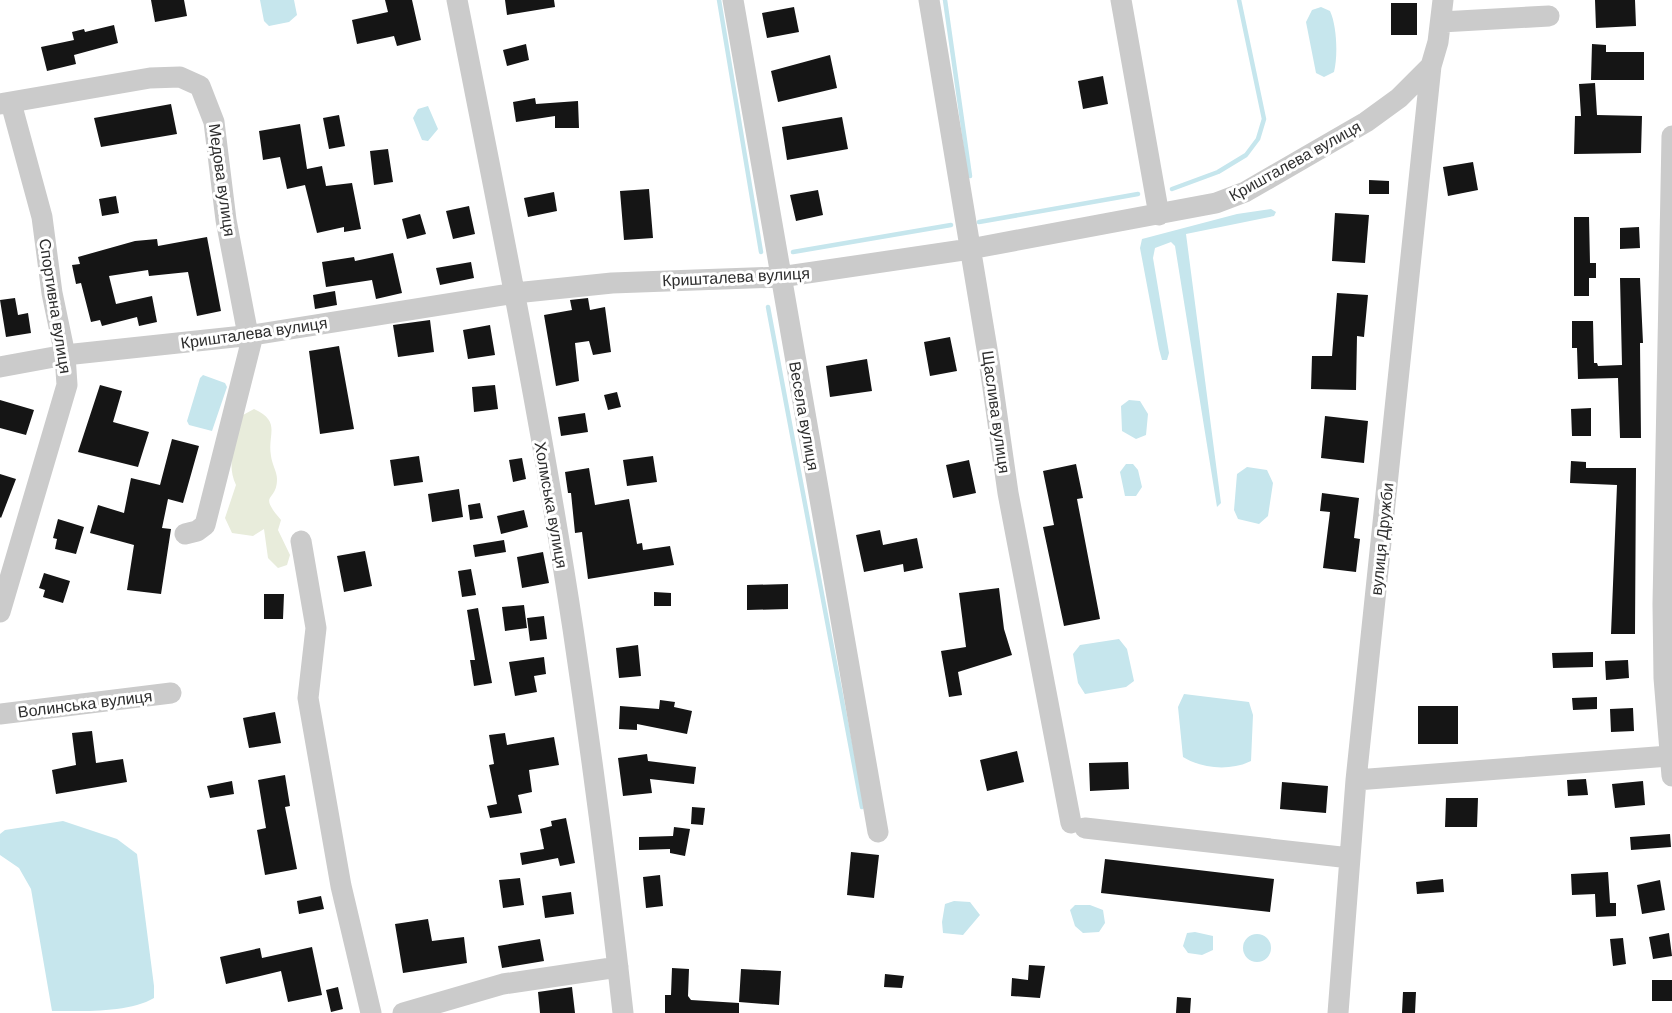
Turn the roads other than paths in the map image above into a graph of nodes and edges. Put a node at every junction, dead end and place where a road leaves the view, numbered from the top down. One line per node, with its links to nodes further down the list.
1 (457, 0): 14 (street, Холмська вулиця)
2 (733, 0): 13 (street, Весела вулиця)
3 (929, 0): 12 (street, Щаслива вулиця)
4 (1121, 0): 11 (street)
5 (1443, 0): 7 (street, вулиця Дружби)
6 (1549, 16): 7 (street)
7 (1441, 22): 8 (street, вулиця Дружби)
8 (1431, 66): 11 (street, Кришталева вулиця); 24 (street, вулиця Дружби)
9 (6, 104): 15 (street, Медова вулиця); 16 (street, Спортивна вулиця)
10 (1672, 136): 23 (street)
11 (1160, 215): 12 (street, Кришталева вулиця)
12 (970, 249): 13 (street, Кришталева вулиця); 26 (street, Щаслива вулиця)
13 (780, 277): 14 (street, Кришталева вулиця); 25 (street, Весела вулиця)
14 (514, 292): 15 (street, Кришталева вулиця); 27 (street, Холмська вулиця)
15 (250, 335): 16 (street, Кришталева вулиця); 18 (street)
16 (65, 355): 17 (street, Кришталева вулиця); 20 (street, Спортивна вулиця)
17 (0, 367)
18 (185, 534)
19 (301, 542): 28 (street)
20 (0, 612)
21 (171, 693): 22 (street, Волинська вулиця)
22 (0, 714)
23 (1670, 766): 24 (street)
24 (1356, 780): 26 (street, вулиця Дружби)
25 (878, 832)
26 (1350, 858): 31 (street, вулиця Дружби)
27 (618, 966): 29 (street); 30 (street, Холмська вулиця)
28 (371, 1013)
29 (403, 1013)
30 (623, 1013)
31 (1338, 1013)

